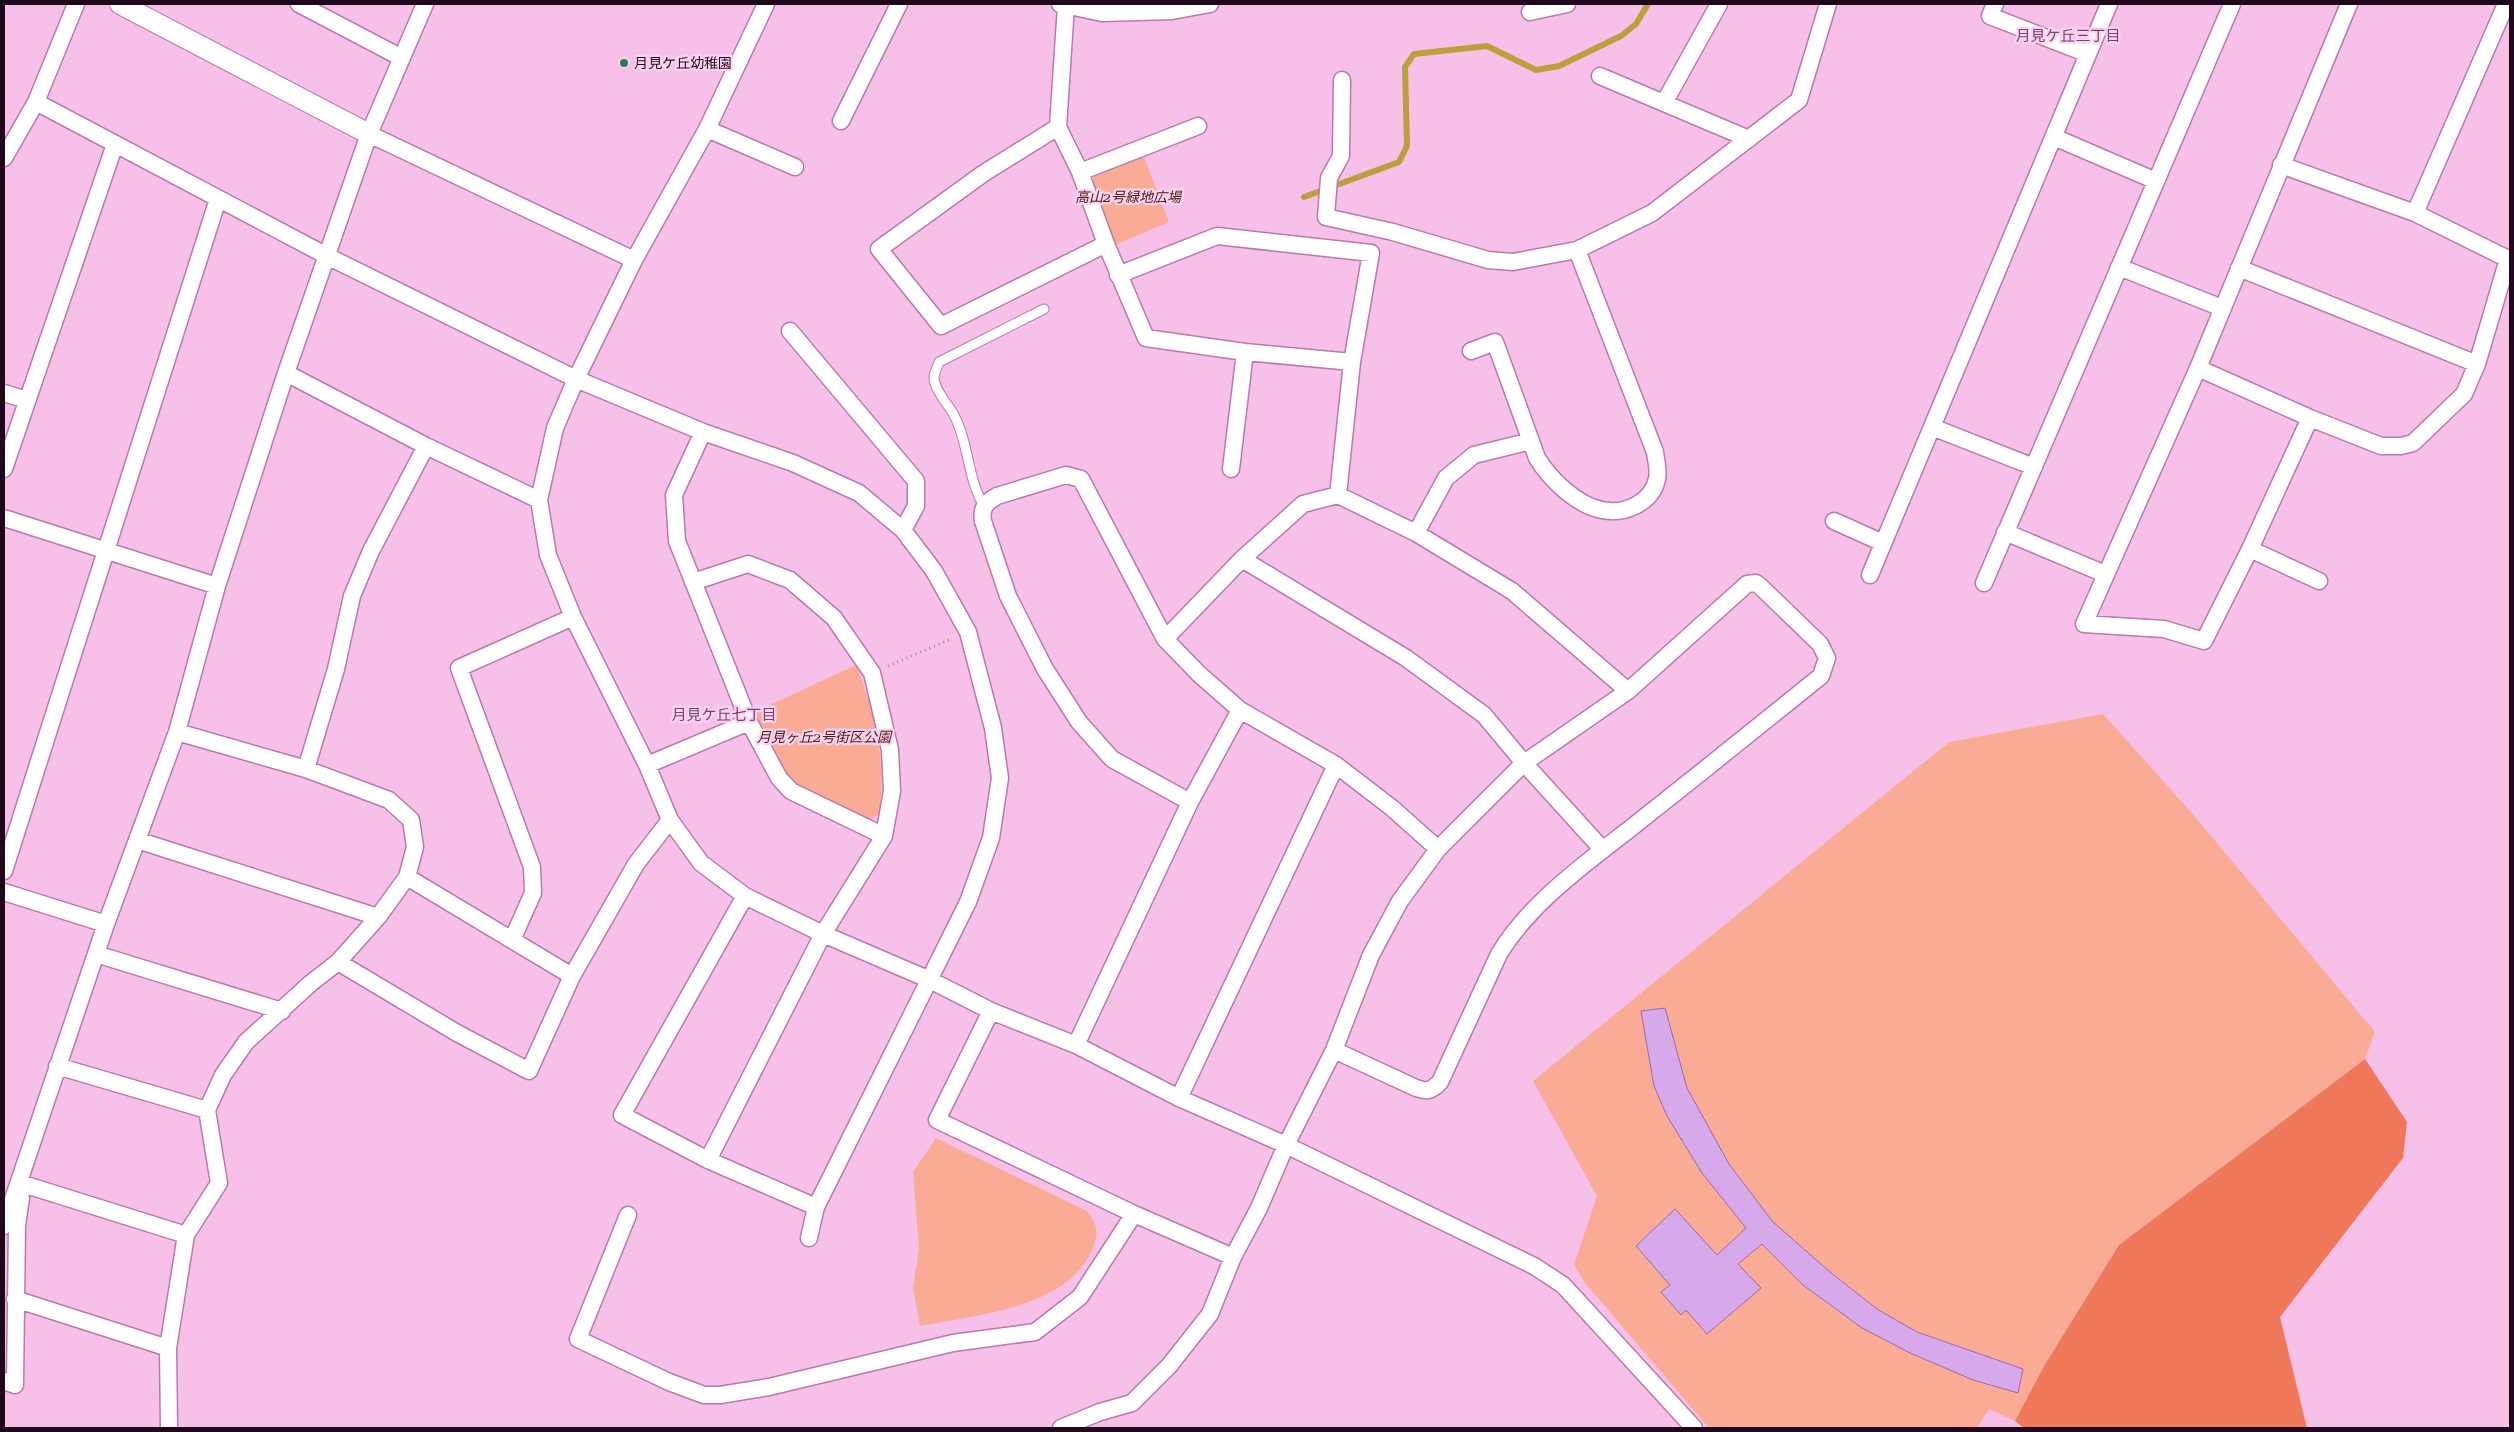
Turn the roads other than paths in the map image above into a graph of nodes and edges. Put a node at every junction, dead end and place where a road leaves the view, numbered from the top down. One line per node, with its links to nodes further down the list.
1 (76, 4): 22 (street)
2 (120, 4): 28 (street)
3 (299, 4): 19 (street)
4 (424, 4): 19 (street)
5 (766, 4): 27 (street)
6 (899, 4): 24 (street)
7 (1063, 4): 8 (street); 26 (street)
8 (1210, 4)
9 (1567, 4): 17 (street)
10 (1719, 4): 23 (street)
11 (1828, 4): 30 (street)
12 (1996, 4): 18 (street)
13 (2109, 4): 18 (street)
14 (2232, 4): 36 (street)
15 (2349, 4): 33 (street)
16 (2506, 4): 38 (street)
17 (1530, 12)
18 (2088, 54): 29 (street)
19 (402, 58): 28 (street)
20 (1600, 76): 23 (street)
21 (1342, 80): 40 (street)
22 (36, 102): 31 (street); 32 (street)
23 (1664, 103): 30 (street)
24 (841, 121)
25 (1198, 126): 35 (street)
26 (1058, 127): 35 (street); 39 (street)
27 (707, 129): 34 (street); 42 (street)
28 (369, 134): 41 (street); 42 (street)
29 (2054, 137): 36 (street); 59 (street)
30 (1749, 139): 40 (street)
31 (115, 144): 37 (street); 57 (street)
32 (4, 158)
33 (2282, 165): 38 (street); 44 (street)
34 (794, 167)
35 (1080, 172): 39 (street)
36 (2156, 181): 43 (street)
37 (218, 199): 41 (street); 76 (street)
38 (2415, 213): 52 (street)
39 (1106, 244): 45 (street)
40 (1576, 250): 61 (street)
41 (327, 256): 54 (street); 55 (street)
42 (634, 260): 55 (street)
43 (2119, 267): 46 (street); 63 (street)
44 (2239, 268): 46 (street); 52 (street)
45 (1118, 275): 50 (street); 51 (street)
46 (2222, 308): 53 (street)
47 (1044, 309): 68 (lane)
48 (790, 331): 71 (street)
49 (1471, 351): 61 (street)
50 (1245, 352): 51 (street); 65 (street)
51 (1352, 362): 66 (street)
52 (2477, 364): 58 (street)
53 (2198, 368): 58 (street); 78 (street)
54 (286, 373): 62 (street); 83 (street)
55 (576, 379): 60 (street); 67 (street)
56 (4, 393): 57 (street)
57 (27, 400): 64 (street)
58 (2310, 418): 75 (street)
59 (1932, 428): 63 (street); 74 (street)
60 (703, 432): 71 (street); 81 (street)
61 (1531, 441): 73 (street)
62 (426, 446): 67 (street); 93 (street)
63 (2034, 466): 72 (street)
64 (4, 469)
65 (1231, 469)
66 (1338, 495): 73 (street); 77 (street)
67 (540, 500): 84 (street)
68 (984, 506): 85 (street); 94 (street)
69 (4, 518): 76 (street)
70 (1834, 521): 74 (street)
71 (903, 530): 111 (street)
72 (2006, 532): 78 (street); 82 (street)
73 (1416, 533): 86 (street)
74 (1883, 543): 79 (street)
75 (2250, 549): 78 (street); 80 (street)
76 (106, 550): 83 (street); 100 (street)
77 (1242, 559): 85 (street); 90 (street)
78 (2105, 574)
79 (1870, 575)
80 (2319, 581)
81 (693, 582): 88 (street); 96 (street)
82 (1984, 583)
83 (217, 586): 89 (street)
84 (573, 617): 91 (street); 107 (street)
85 (1165, 639): 87 (street)
86 (1628, 690): 90 (street); 99 (street)
87 (1240, 710): 92 (street); 94 (street)
88 (749, 722): 91 (street); 96 (street)
89 (177, 732): 93 (street); 97 (street)
90 (1524, 764): 98 (street); 99 (street)
91 (647, 765): 95 (street)
92 (1336, 765): 98 (street); 117 (street)
93 (306, 768): 101 (street)
94 (1190, 802): 114 (street)
95 (670, 820): 103 (street); 110 (street)
96 (884, 836): 106 (street)
97 (137, 840): 104 (street); 105 (street)
98 (1438, 849): 115 (street)
99 (1604, 850): 115 (street)
100 (4, 871)
101 (407, 877): 104 (street); 107 (street)
102 (4, 892): 105 (street)
103 (745, 896): 106 (street); 121 (street)
104 (378, 917): 109 (street)
105 (106, 924): 108 (street)
106 (823, 934): 111 (street); 121 (street)
107 (512, 940): 110 (street)
108 (96, 954): 112 (street); 116 (street)
109 (338, 962): 110 (street); 112 (street)
110 (572, 976)
111 (930, 980): 113 (street); 123 (street)
112 (282, 1011): 118 (street)
113 (991, 1011): 114 (street); 124 (street)
114 (1076, 1045): 117 (street)
115 (1334, 1050): 119 (street)
116 (57, 1066): 118 (street); 120 (street)
117 (1179, 1098): 119 (street)
118 (207, 1110): 127 (street)
119 (1286, 1145): 129 (street); 135 (street)
120 (28, 1156): 122 (street); 126 (street)
121 (708, 1160): 123 (street)
122 (23, 1184): 127 (street); 130 (street)
123 (816, 1207): 128 (street)
124 (1134, 1214): 125 (street); 129 (street)
125 (628, 1215)
126 (4, 1226)
127 (186, 1235): 131 (street)
128 (809, 1238)
129 (1233, 1256): 134 (street)
130 (15, 1299): 131 (street); 132 (street)
131 (168, 1348): 133 (street)
132 (4, 1381)
133 (169, 1428)
134 (1061, 1428)
135 (1694, 1428)

